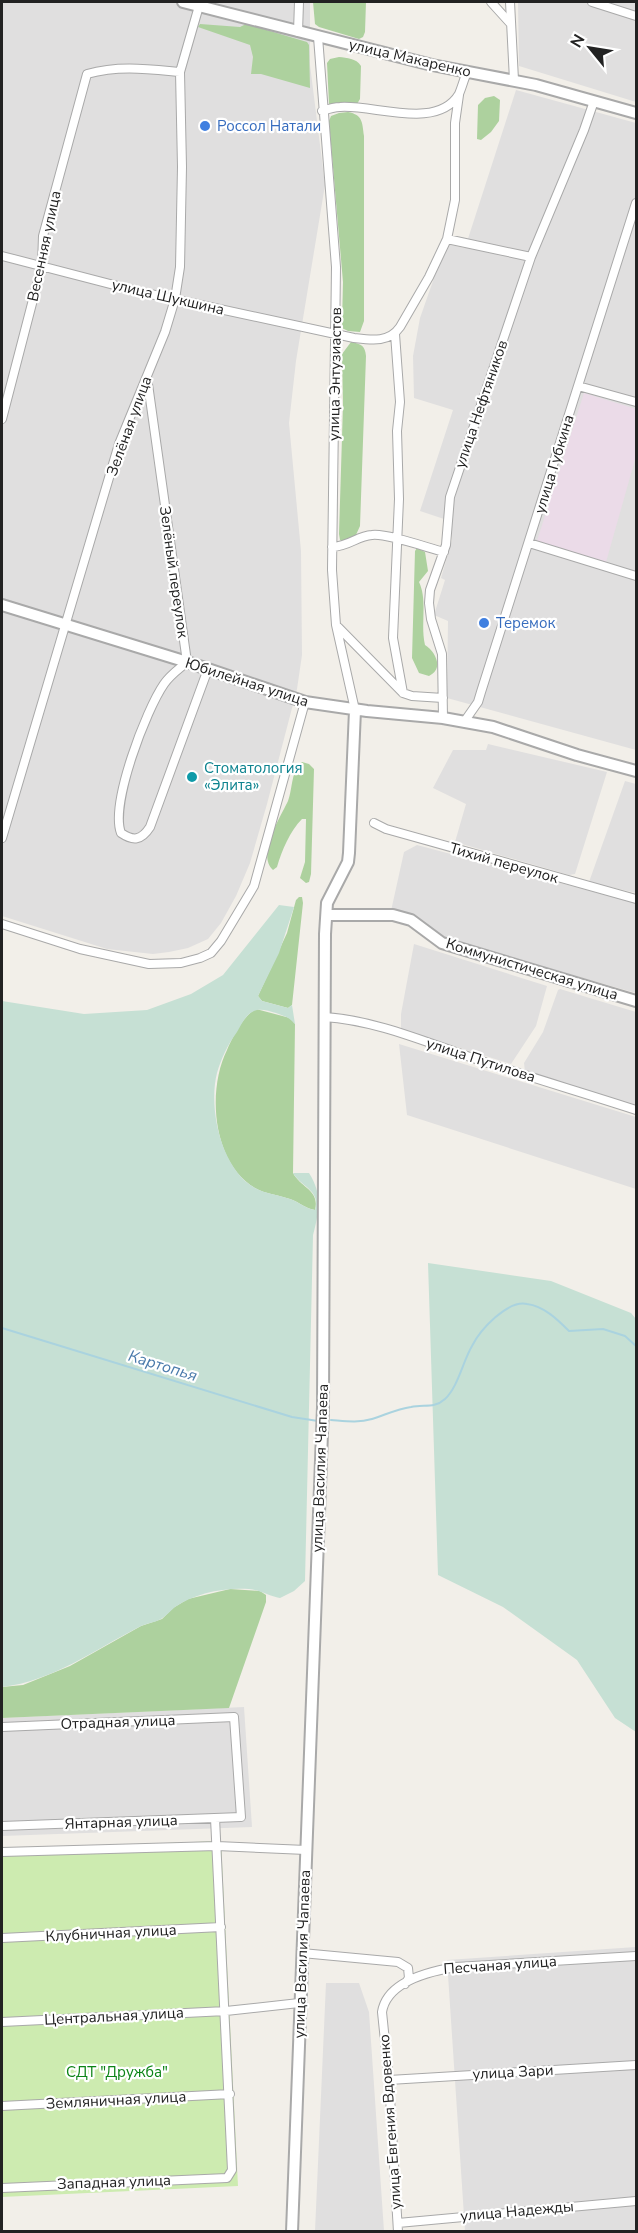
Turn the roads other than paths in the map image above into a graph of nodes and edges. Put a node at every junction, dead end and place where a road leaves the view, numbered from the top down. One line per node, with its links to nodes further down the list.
1 (183, 2): 6 (street, улица Макаренко)
2 (299, 2): 9 (street)
3 (491, 2): 8 (street)
4 (510, 2): 8 (street)
5 (592, 2): 7 (street)
6 (199, 6): 9 (street, улица Макаренко); 11 (street, Зелёная улица)
7 (636, 15)
8 (510, 23): 13 (street)
9 (298, 32): 10 (street, улица Макаренко)
10 (318, 37): 12 (street, улица Макаренко); 16 (street, улица Энтузиастов)
11 (180, 72): 22 (street, Весенняя улица); 23 (street, Зелёная улица)
12 (466, 72): 13 (street, улица Макаренко); 14 (street)
13 (514, 80): 15 (street, улица Макаренко)
14 (459, 93): 16 (street); 19 (street)
15 (594, 101): 17 (street, улица Макаренко); 21 (street, улица Нефтяников)
16 (322, 111): 24 (street, улица Энтузиастов)
17 (636, 112)
18 (636, 203): 27 (street, улица Губкина)
19 (447, 239): 21 (street); 25 (street)
20 (2, 256): 22 (street, улица Шукшина)
21 (531, 257): 33 (street, улица Нефтяников)
22 (42, 265): 23 (street, улица Шукшина); 29 (street, Весенняя улица)
23 (175, 299): 24 (street, улица Шукшина); 26 (street, Зелёная улица)
24 (336, 334): 25 (street, улица Шукшина); 32 (street, улица Энтузиастов)
25 (395, 334): 30 (street)
26 (147, 376): 36 (street, Зелёная улица); 38 (street, Зелёный переулок)
27 (578, 386): 28 (street); 31 (street, улица Губкина)
28 (636, 402)
29 (2, 419)
30 (396, 539): 32 (street); 33 (street); 40 (street)
31 (529, 543): 34 (street); 45 (street, улица Губкина)
32 (332, 547): 37 (street, улица Энтузиастов)
33 (444, 552): 41 (street, улица Нефтяников)
34 (636, 576)
35 (2, 604): 36 (street, Юбилейная улица)
36 (67, 625): 38 (street, Юбилейная улица); 48 (street, Зелёная улица)
37 (336, 625): 40 (street); 43 (street, улица Энтузиастов)
38 (187, 662): 39 (street, Юбилейная улица); 39 (street)
39 (208, 669): 42 (street, Юбилейная улица)
40 (403, 693): 41 (street)
41 (443, 698): 44 (street, улица Нефтяников)
42 (305, 702): 43 (street, Юбилейная улица); 51 (street)
43 (355, 710): 44 (street, Юбилейная улица); 50 (street, улица Василия Чапаева)
44 (443, 718): 45 (street, Юбилейная улица)
45 (464, 722): 46 (street, Юбилейная улица)
46 (636, 771)
47 (374, 823): 49 (street, Тихий переулок)
48 (2, 837)
49 (636, 900)
50 (327, 915): 52 (street, Коммунистическая улица); 53 (street, улица Василия Чапаева)
51 (2, 924)
52 (636, 1001)
53 (324, 1017): 54 (street, улица Путилова); 60 (street, улица Василия Чапаева)
54 (636, 1110)
55 (2, 1727): 56 (street, Отрадная улица)
56 (242, 1817): 57 (street, Янтарная улица)
57 (215, 1818): 58 (street, Янтарная улица); 59 (street)
58 (2, 1827)
59 (217, 1845): 60 (street, Янтарная улица); 61 (street, Янтарная улица); 62 (street)
60 (306, 1850): 64 (street, улица Василия Чапаева)
61 (2, 1852)
62 (221, 1928): 63 (street, Клубничная улица); 68 (street)
63 (2, 1938)
64 (302, 1953): 66 (street); 67 (street, улица Василия Чапаева)
65 (636, 1956): 66 (street, Песчаная улица)
66 (405, 1984): 69 (street, Песчаная улица)
67 (299, 2003): 68 (street, Центральная улица); 78 (street, улица Василия Чапаева)
68 (226, 2011): 70 (street, Центральная улица); 73 (street)
69 (382, 2012): 72 (street, улица Евгения Вдовенко)
70 (2, 2022)
71 (636, 2066): 72 (street, улица Зари)
72 (389, 2080): 77 (street, улица Евгения Вдовенко)
73 (230, 2094): 74 (street, Земляничная улица); 75 (street, Западная улица)
74 (2, 2106)
75 (2, 2188)
76 (636, 2201): 77 (street, улица Надежды)
77 (398, 2227)
78 (292, 2232)

